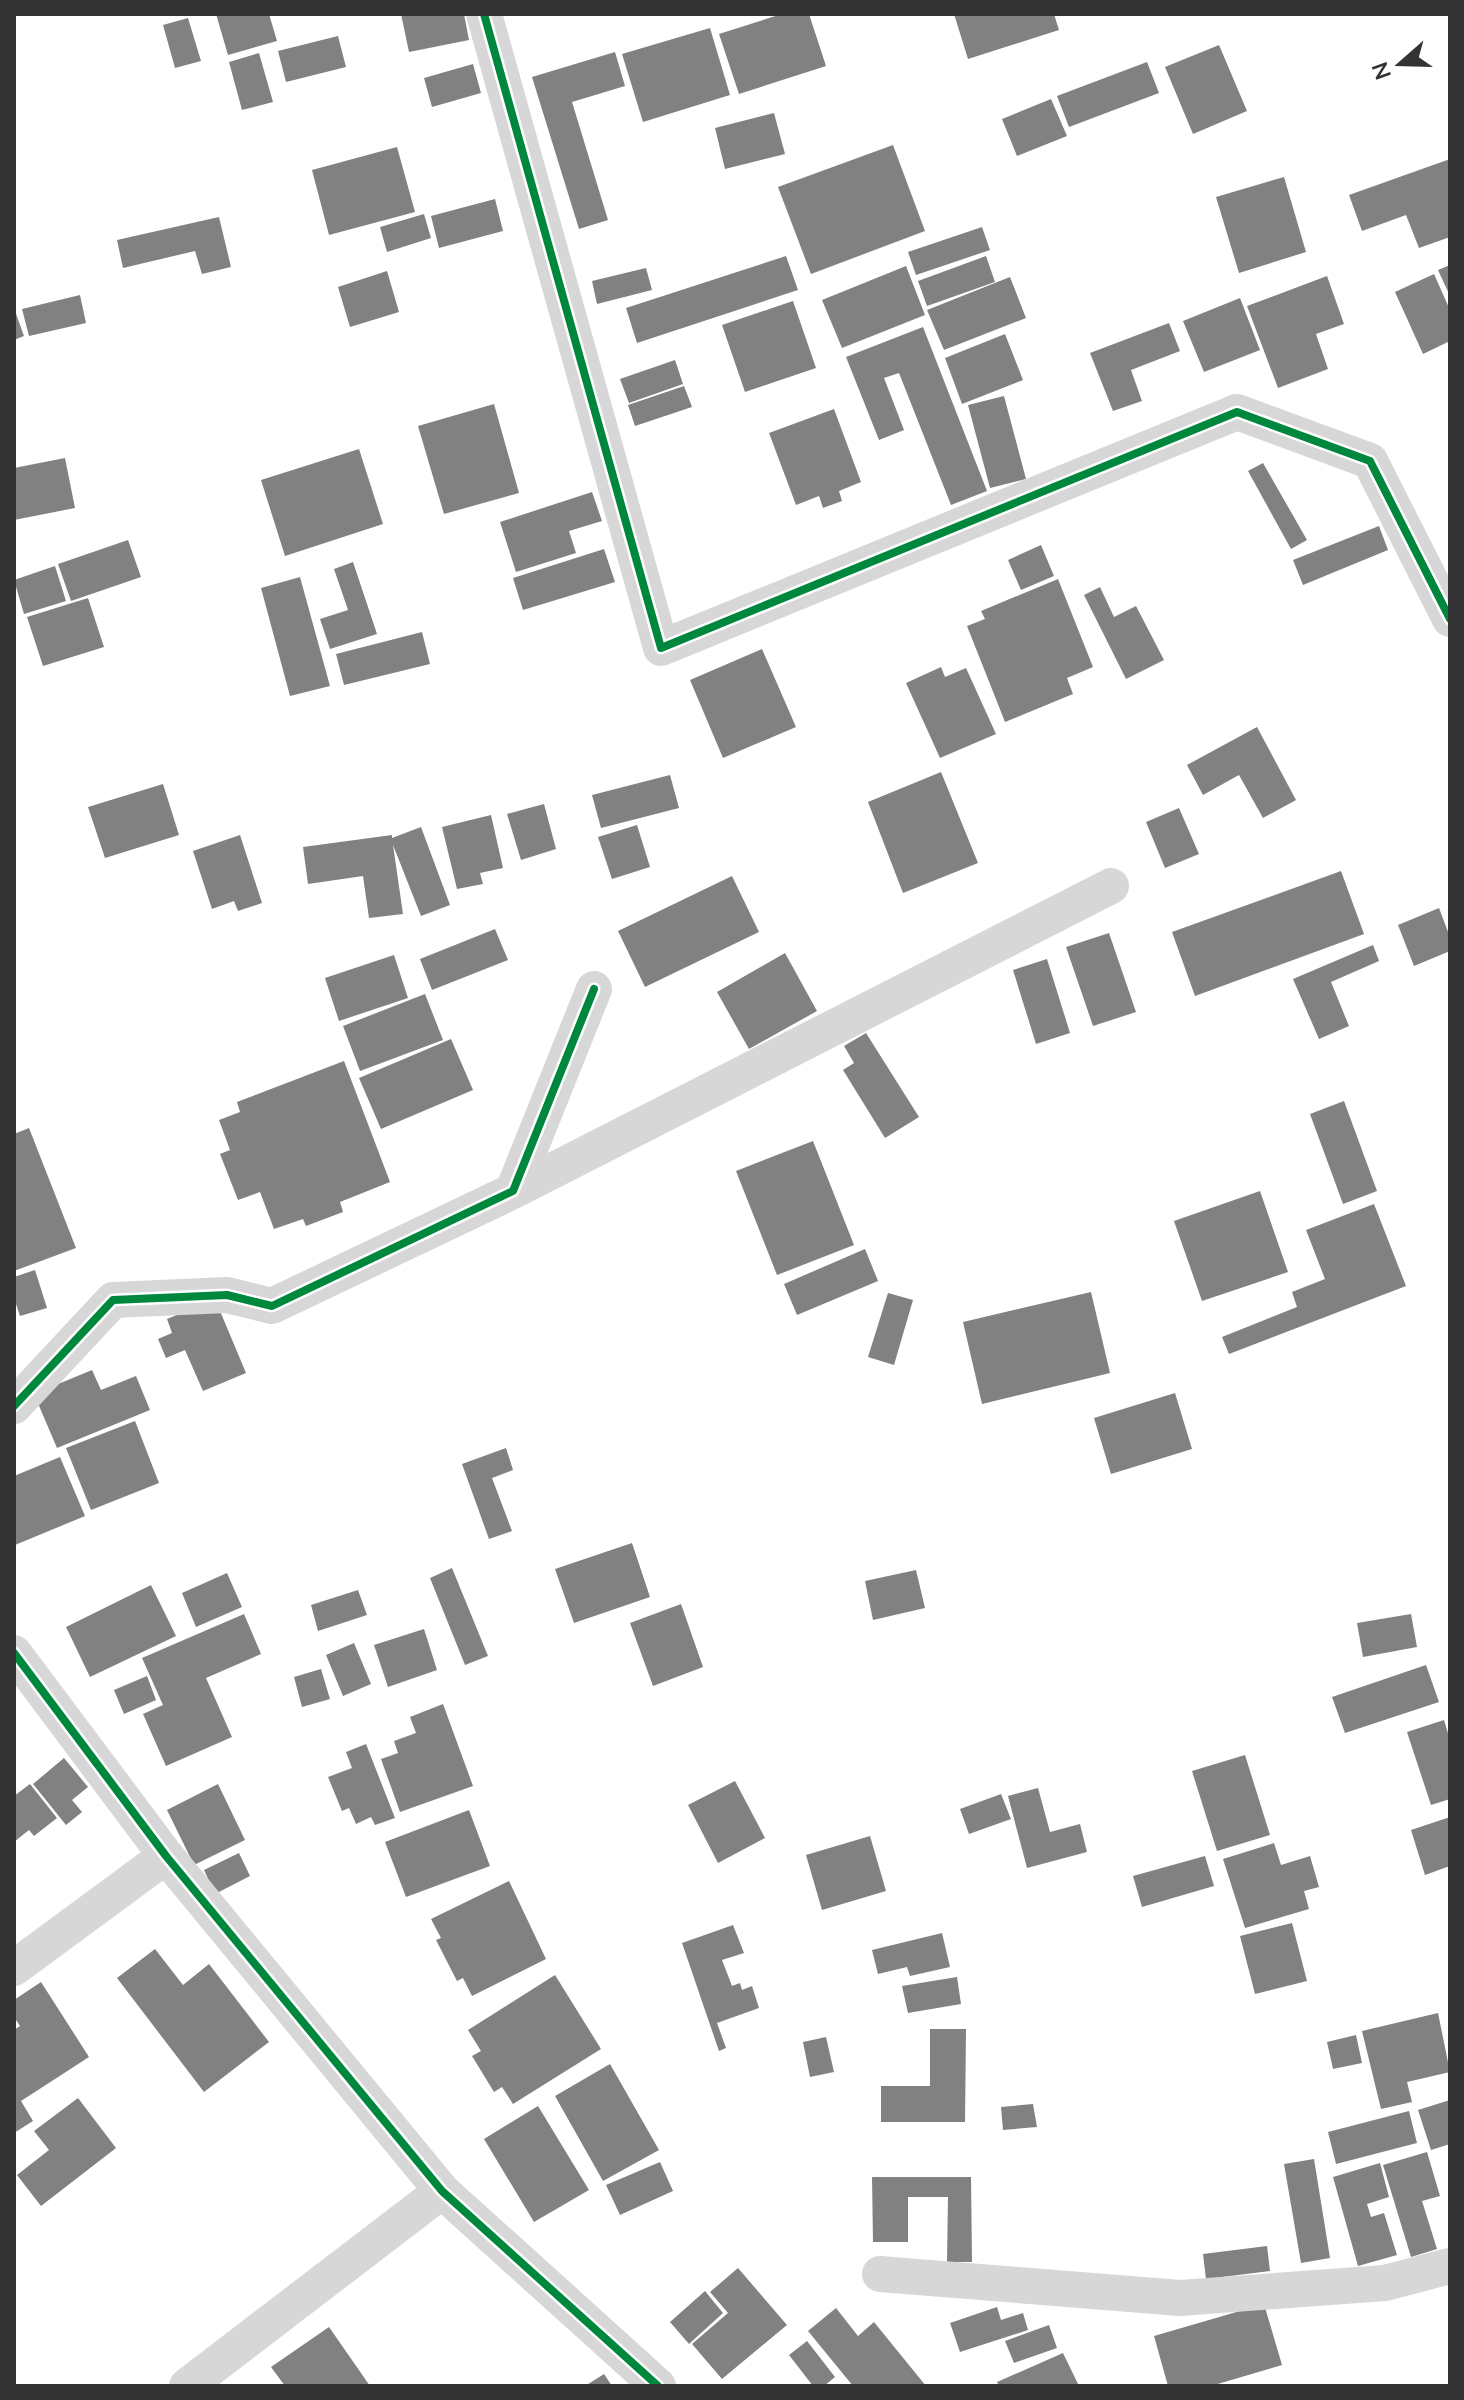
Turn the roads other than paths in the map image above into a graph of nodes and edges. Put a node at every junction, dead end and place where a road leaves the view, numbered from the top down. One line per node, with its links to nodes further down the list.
1 (484, 14): 2 (street)
2 (1450, 619)
3 (1111, 886): 5 (street)
4 (594, 989): 5 (street)
5 (513, 1191): 6 (street)
6 (14, 1406)
7 (14, 1653): 8 (street)
8 (166, 1856): 9 (street); 10 (street)
9 (14, 1968)
10 (442, 2191): 13 (street); 14 (street)
11 (1450, 2266): 12 (street)
12 (880, 2274)
13 (187, 2386)
14 (658, 2386)

